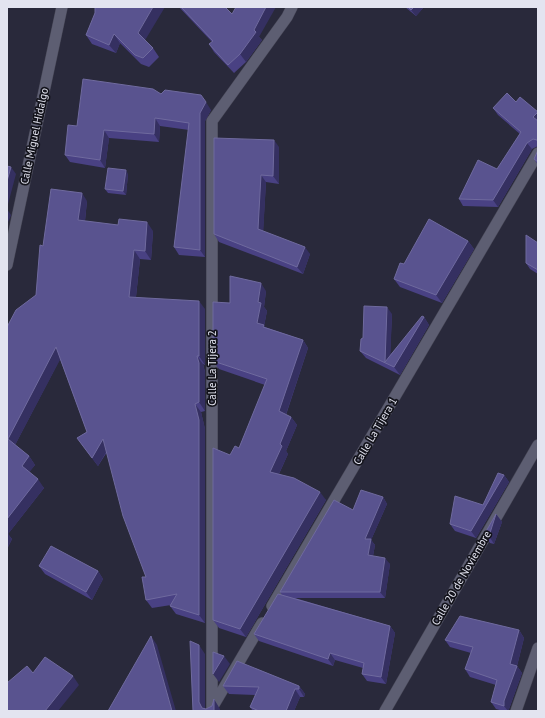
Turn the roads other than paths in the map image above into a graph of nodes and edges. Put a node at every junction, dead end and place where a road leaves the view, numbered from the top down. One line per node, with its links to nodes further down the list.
1 (62, 7): 4 (street, Calle Miguel Hidalgo)
2 (292, 7): 7 (street, Calle La Tijera 2)
3 (538, 153): 7 (street, Calle La Tijera 1)
4 (7, 265)
5 (538, 445): 8 (street, Calle 20 de Noviembre)
6 (538, 648): 9 (street)
7 (212, 710)
8 (385, 711)
9 (516, 711)

